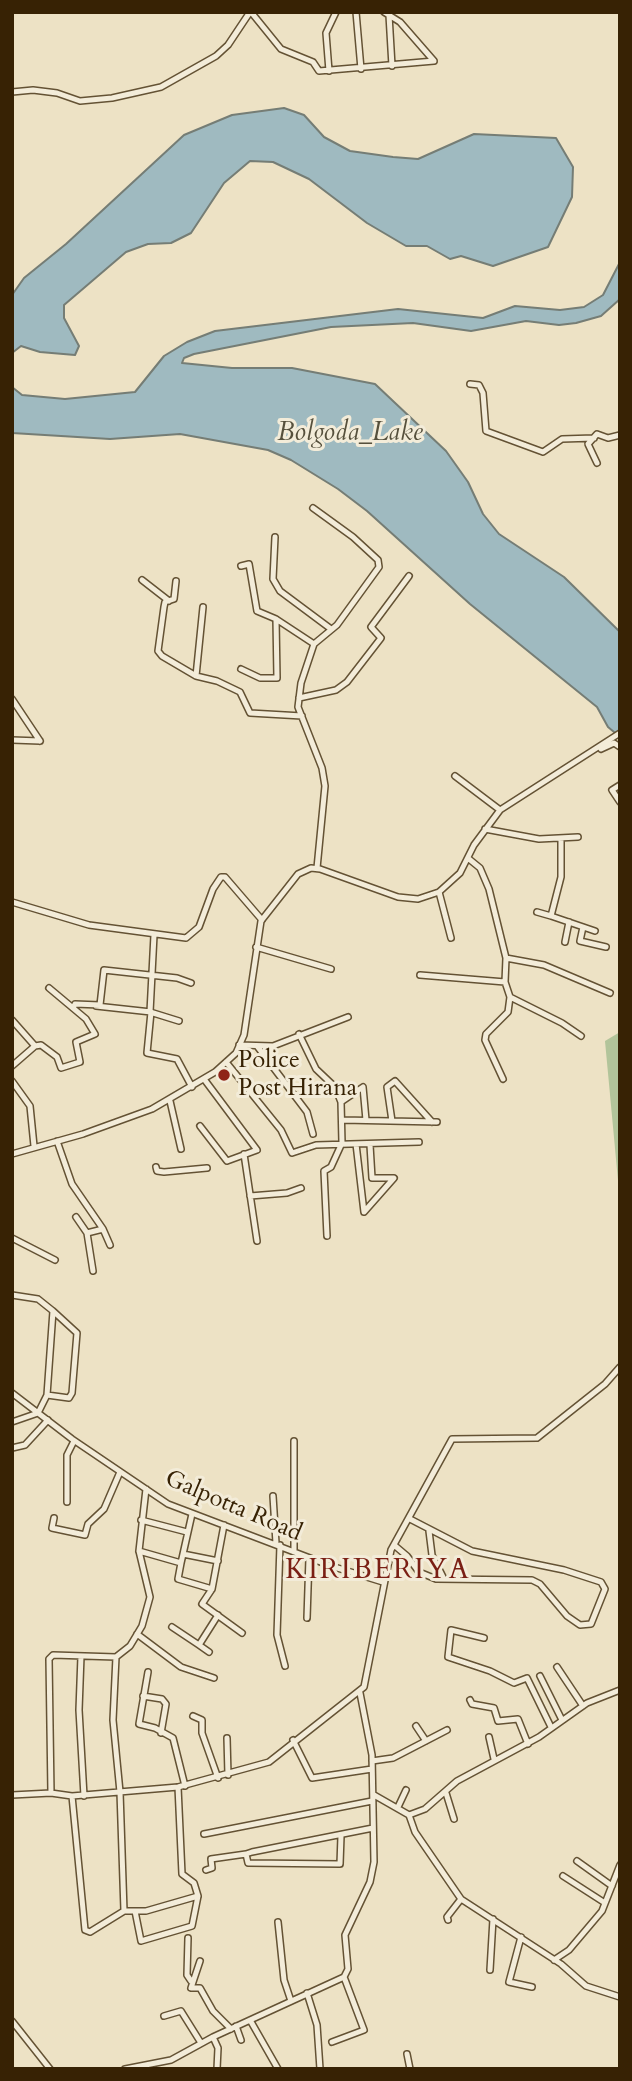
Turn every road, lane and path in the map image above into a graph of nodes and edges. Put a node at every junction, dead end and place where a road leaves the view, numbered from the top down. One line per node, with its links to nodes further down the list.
1 (251, 12): 9 (street); 10 (street)
2 (336, 12): 9 (street)
3 (356, 12): 8 (street)
4 (402, 12): 6 (street)
5 (387, 13): 6 (street); 7 (street)
6 (396, 19): 7 (street)
7 (392, 66): 8 (street)
8 (361, 69): 9 (street)
9 (329, 71)
10 (12, 92)
11 (470, 384): 13 (street)
12 (620, 435): 13 (street)
13 (594, 438): 14 (street)
14 (597, 463)
15 (313, 508): 24 (street)
16 (275, 537): 24 (street)
17 (241, 566): 23 (street)
18 (410, 576): 28 (street)
19 (142, 580): 21 (street)
20 (176, 581): 21 (street)
21 (169, 601): 27 (street)
22 (203, 607): 27 (street)
23 (276, 619): 25 (street); 26 (street)
24 (331, 629): 25 (street)
25 (314, 644): 28 (street)
26 (241, 669)
27 (195, 676): 30 (street)
28 (299, 698): 30 (street)
29 (12, 699): 32 (street)
30 (302, 716): 43 (street)
31 (620, 733): 34 (street)
32 (12, 740)
33 (620, 747): 34 (street)
34 (594, 750): 38 (street)
35 (455, 776): 38 (street)
36 (620, 785): 37 (street)
37 (620, 802)
38 (500, 810): 39 (street)
39 (485, 829): 41 (street); 42 (street)
40 (578, 837): 41 (street)
41 (561, 839): 47 (street)
42 (469, 859): 44 (street); 57 (street)
43 (317, 869): 44 (street); 48 (street)
44 (439, 892): 53 (street)
45 (12, 902): 52 (street)
46 (537, 912): 47 (street)
47 (551, 916): 49 (street)
48 (262, 920): 52 (street); 55 (street)
49 (569, 922): 50 (street); 54 (street)
50 (583, 927): 51 (street); 56 (street)
51 (595, 931)
52 (155, 935): 59 (street)
53 (451, 939)
54 (565, 942)
55 (256, 947): 58 (street); 74 (street)
56 (607, 947)
57 (506, 958): 61 (street); 64 (street)
58 (331, 969)
59 (153, 975): 62 (street); 66 (street); 68 (street)
60 (420, 975): 61 (street)
61 (505, 982): 65 (street)
62 (191, 983)
63 (49, 988): 67 (street)
64 (610, 993)
65 (510, 997): 73 (street); 80 (street)
66 (96, 1006): 67 (street); 68 (street)
67 (73, 1008): 75 (street)
68 (151, 1012): 71 (street); 82 (street)
69 (348, 1017): 72 (street)
70 (12, 1020): 75 (street)
71 (179, 1021)
72 (299, 1034): 76 (street); 84 (street)
73 (581, 1036)
74 (240, 1045): 76 (street); 78 (street)
75 (35, 1046): 77 (street)
76 (257, 1046): 89 (street)
77 (14, 1062)
78 (226, 1062): 79 (street); 92 (street)
79 (204, 1079): 82 (street); 98 (street)
80 (503, 1079)
81 (12, 1081): 95 (street)
82 (191, 1087): 83 (street)
83 (170, 1101): 90 (street); 96 (street)
84 (341, 1102): 85 (street); 86 (street)
85 (343, 1120): 86 (street); 92 (street)
86 (366, 1120): 87 (street)
87 (392, 1121): 87 (street)
88 (200, 1126): 98 (street)
89 (313, 1134)
90 (57, 1140): 95 (street); 104 (street)
91 (419, 1142): 94 (street)
92 (342, 1143): 93 (street); 106 (street)
93 (356, 1144): 94 (street); 94 (street)
94 (370, 1145)
95 (34, 1146): 97 (street)
96 (181, 1149)
97 (12, 1154)
98 (244, 1154): 102 (street)
99 (156, 1167): 100 (street)
100 (207, 1168)
101 (301, 1188): 102 (street)
102 (250, 1196): 108 (street)
103 (76, 1217): 105 (street)
104 (103, 1229): 105 (street); 109 (street)
105 (87, 1233): 111 (street)
106 (327, 1236)
107 (12, 1238): 110 (street)
108 (257, 1241)
109 (110, 1245)
110 (55, 1260)
111 (93, 1271)
112 (12, 1295): 113 (street)
113 (53, 1311): 116 (street); 116 (street)
114 (620, 1367): 130 (street)
115 (13, 1394): 117 (street, Galpotta Road)
116 (47, 1395): 117 (street)
117 (38, 1413): 118 (street, Galpotta Road); 119 (street)
118 (48, 1420): 120 (street, Galpotta Road); 122 (street)
119 (12, 1422)
120 (75, 1441): 123 (street, Galpotta Road); 126 (street)
121 (294, 1441): 137 (street)
122 (12, 1448)
123 (120, 1472): 124 (street, Galpotta Road); 128 (street)
124 (146, 1489): 127 (street, Galpotta Road); 129 (street)
125 (273, 1496): 134 (street)
126 (67, 1502)
127 (192, 1514): 131 (street, Galpotta Road); 133 (street)
128 (54, 1518)
129 (141, 1520): 133 (street); 136 (street)
130 (410, 1520): 132 (street); 135 (street)
131 (224, 1525): 134 (street, Galpotta Road); 140 (street)
132 (429, 1531): 142 (street); 142 (street)
133 (187, 1532): 138 (street)
134 (278, 1544): 137 (street, Galpotta Road); 155 (street)
135 (394, 1545): 142 (street); 143 (street)
136 (139, 1551): 141 (street); 149 (street)
137 (294, 1552): 139 (street, Galpotta Road)
138 (183, 1554): 140 (street); 141 (street)
139 (309, 1558): 143 (street, Galpotta Road); 146 (street)
140 (218, 1561): 144 (street)
141 (181, 1563): 144 (street)
142 (444, 1579)
143 (383, 1582): 161 (street)
144 (212, 1588): 145 (street)
145 (218, 1615): 148 (street); 151 (street)
146 (307, 1618)
147 (172, 1627): 151 (street)
148 (242, 1633)
149 (137, 1634): 154 (street); 159 (street)
150 (484, 1638): 168 (street)
151 (199, 1645): 152 (street)
152 (209, 1652)
153 (81, 1656): 154 (street); 185 (street); 189 (street)
154 (116, 1657): 184 (street)
155 (285, 1665)
156 (556, 1667): 164 (street)
157 (148, 1672): 162 (street)
158 (540, 1676): 166 (street)
159 (214, 1678)
160 (620, 1690): 164 (street)
161 (360, 1693): 173 (street); 177 (street)
162 (143, 1696): 170 (street); 170 (street)
163 (470, 1700): 175 (street)
164 (583, 1706): 166 (street)
165 (193, 1716): 180 (street)
166 (562, 1720): 168 (street)
167 (416, 1726): 174 (street)
168 (551, 1727): 175 (street)
169 (447, 1730): 174 (street)
170 (161, 1733): 181 (street)
171 (489, 1737): 176 (street)
172 (227, 1738): 179 (street)
173 (293, 1740): 178 (street); 179 (street)
174 (426, 1741): 177 (street)
175 (528, 1744): 176 (street)
176 (494, 1759): 186 (street)
177 (372, 1761): 178 (street)
178 (372, 1769): 190 (street)
179 (228, 1775): 180 (street)
180 (218, 1778): 181 (street)
181 (186, 1786): 182 (street)
182 (178, 1787): 184 (street); 203 (street)
183 (406, 1790): 191 (street)
184 (120, 1792): 189 (street); 206 (street)
185 (51, 1793): 187 (street); 188 (street)
186 (446, 1793): 192 (street); 193 (street)
187 (12, 1795)
188 (72, 1796): 189 (street); 206 (street)
189 (84, 1796)
190 (373, 1798): 191 (street); 194 (street); 195 (street)
191 (398, 1807): 192 (street)
192 (409, 1815): 204 (street)
193 (454, 1819)
194 (373, 1828): 196 (street); 216 (street)
195 (204, 1834)
196 (341, 1836): 197 (street); 197 (street)
197 (246, 1854): 200 (street)
198 (577, 1861): 202 (street)
199 (620, 1865): 202 (street)
200 (206, 1870)
201 (563, 1876): 205 (street)
202 (612, 1886): 205 (street)
203 (198, 1896): 207 (street); 207 (street)
204 (461, 1899): 208 (street); 209 (street)
205 (605, 1903): 213 (street)
206 (124, 1911): 207 (street)
207 (135, 1911)
208 (493, 1919): 211 (street); 215 (street)
209 (448, 1920)
210 (278, 1922): 221 (street)
211 (521, 1937): 213 (street); 218 (street)
212 (188, 1938): 217 (street)
213 (554, 1960): 220 (street)
214 (200, 1961): 217 (street)
215 (490, 1970)
216 (344, 1977): 219 (street); 228 (street)
217 (191, 1981): 225 (street)
218 (532, 1987)
219 (307, 1993): 221 (street); 235 (street)
220 (620, 1997)
221 (291, 2001): 223 (street)
222 (164, 2016): 229 (street)
223 (250, 2020): 225 (street); 234 (street)
224 (12, 2021): 231 (street)
225 (234, 2028): 226 (street); 227 (street)
226 (213, 2037): 229 (street); 233 (street)
227 (242, 2040)
228 (332, 2042)
229 (201, 2043): 232 (street)
230 (407, 2054): 236 (street)
231 (50, 2069)
232 (125, 2069)
233 (217, 2069)
234 (278, 2069)
235 (320, 2069)
236 (410, 2069)

